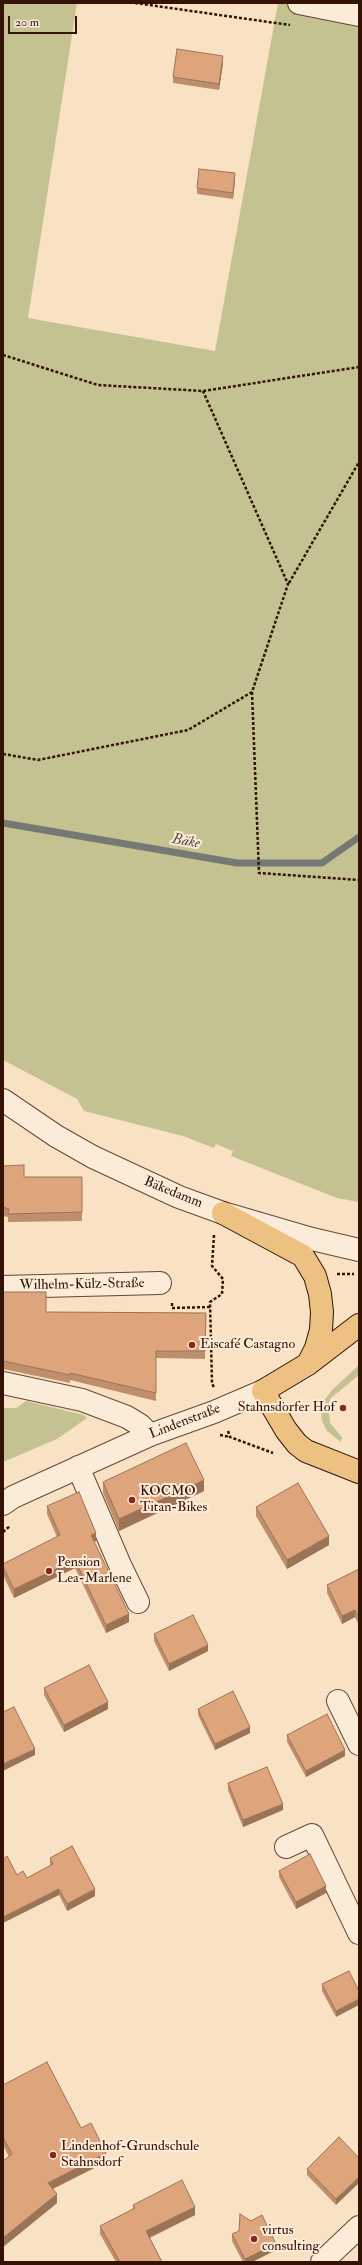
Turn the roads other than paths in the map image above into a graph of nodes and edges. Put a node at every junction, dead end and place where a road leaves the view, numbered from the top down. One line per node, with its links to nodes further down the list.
1 (299, 3): 2 (street)
2 (359, 15)
3 (3, 1100): 4 (street, Bäkedamm)
4 (222, 1213): 5 (street, Bäkedamm); 9 (main road)
5 (359, 1250)
6 (160, 1283): 7 (street, Wilhelm-Külz-Straße)
7 (3, 1287)
8 (359, 1326): 9 (main road, Lindenstraße)
9 (308, 1364): 11 (main road, Lindenstraße)
10 (3, 1383): 12 (street)
11 (263, 1391): 12 (street, Lindenstraße); 14 (main road)
12 (150, 1435): 13 (street, Lindenstraße)
13 (78, 1467): 15 (street, Lindenstraße); 16 (street)
14 (359, 1472)
15 (3, 1504)
16 (138, 1602)
17 (338, 1702): 18 (street)
18 (359, 1744)
19 (286, 1847): 20 (street)
20 (359, 1933)
21 (359, 2226): 22 (street)
22 (322, 2262)

